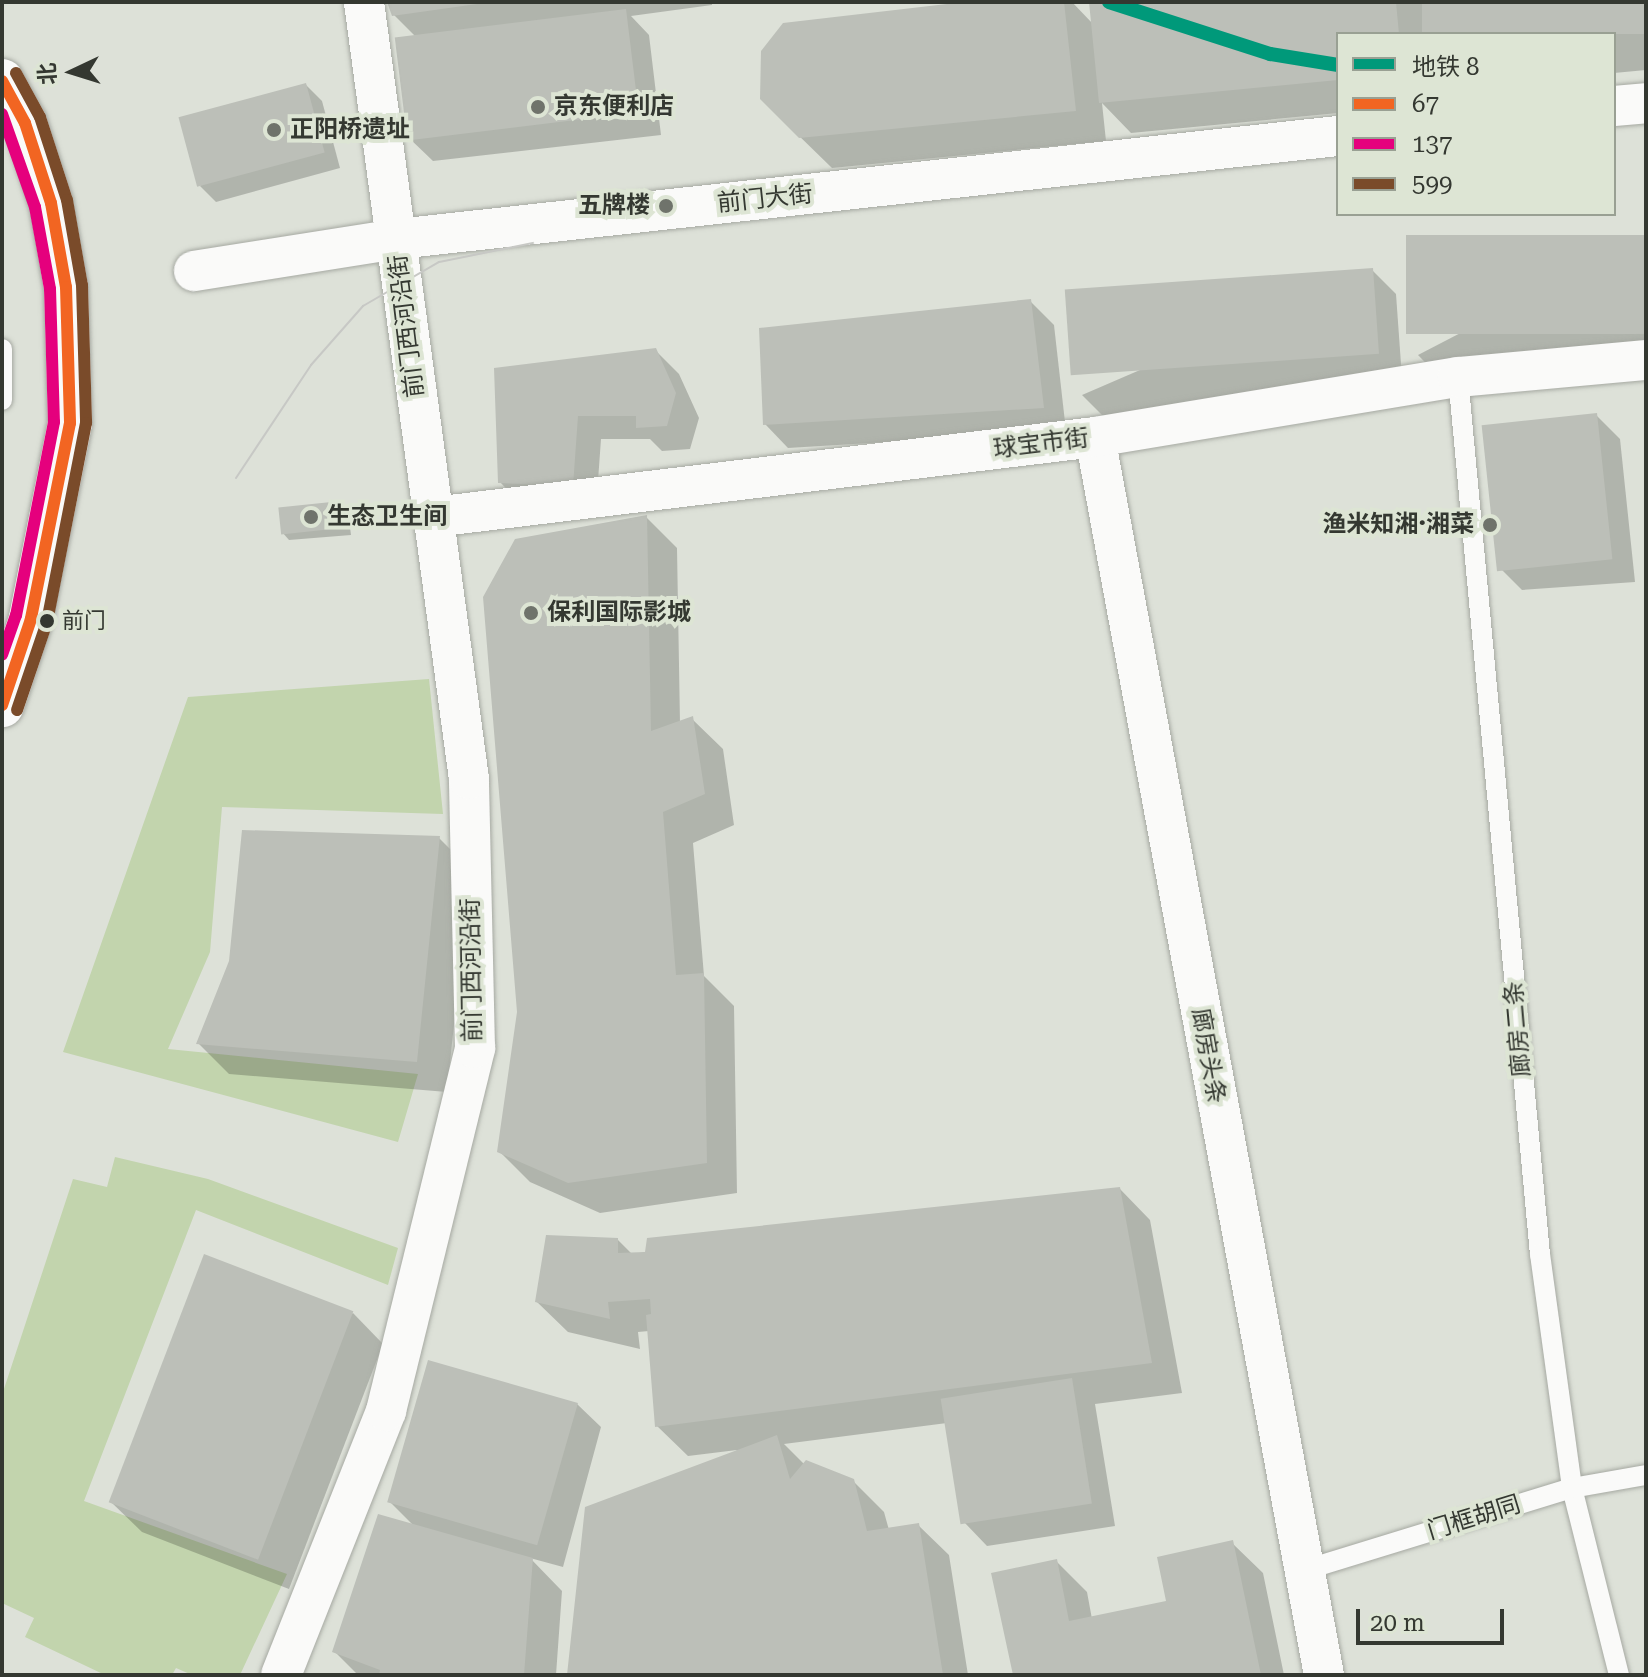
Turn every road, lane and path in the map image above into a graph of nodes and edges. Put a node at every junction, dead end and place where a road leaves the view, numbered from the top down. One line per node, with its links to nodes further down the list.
1 (364, 2): 6 (street, 前门西河沿街)
2 (2, 81): 14 (main road)
3 (1646, 103): 4 (street)
4 (1616, 106)
5 (1336, 136): 6 (street, 前门大街)
6 (397, 239): 7 (street, 前门大街); 13 (street, 前门西河沿街)
7 (194, 271)
8 (2, 349): 11 (lane)
9 (1646, 360): 10 (street, 球宝市街)
10 (1458, 377): 12 (street, 球宝市街); 16 (lane, 廊房二条)
11 (2, 400)
12 (1095, 437): 13 (street, 球宝市街); 17 (street, 廊房头条)
13 (434, 517): 18 (street, 前门西河沿街)
14 (2, 705)
15 (1646, 1475): 16 (lane, 门框胡同)
16 (1572, 1488): 17 (lane, 门框胡同); 20 (lane, 廊房二条)
17 (1305, 1570): 19 (street, 廊房头条)
18 (281, 1675)
19 (1324, 1675)
20 (1619, 1675)

